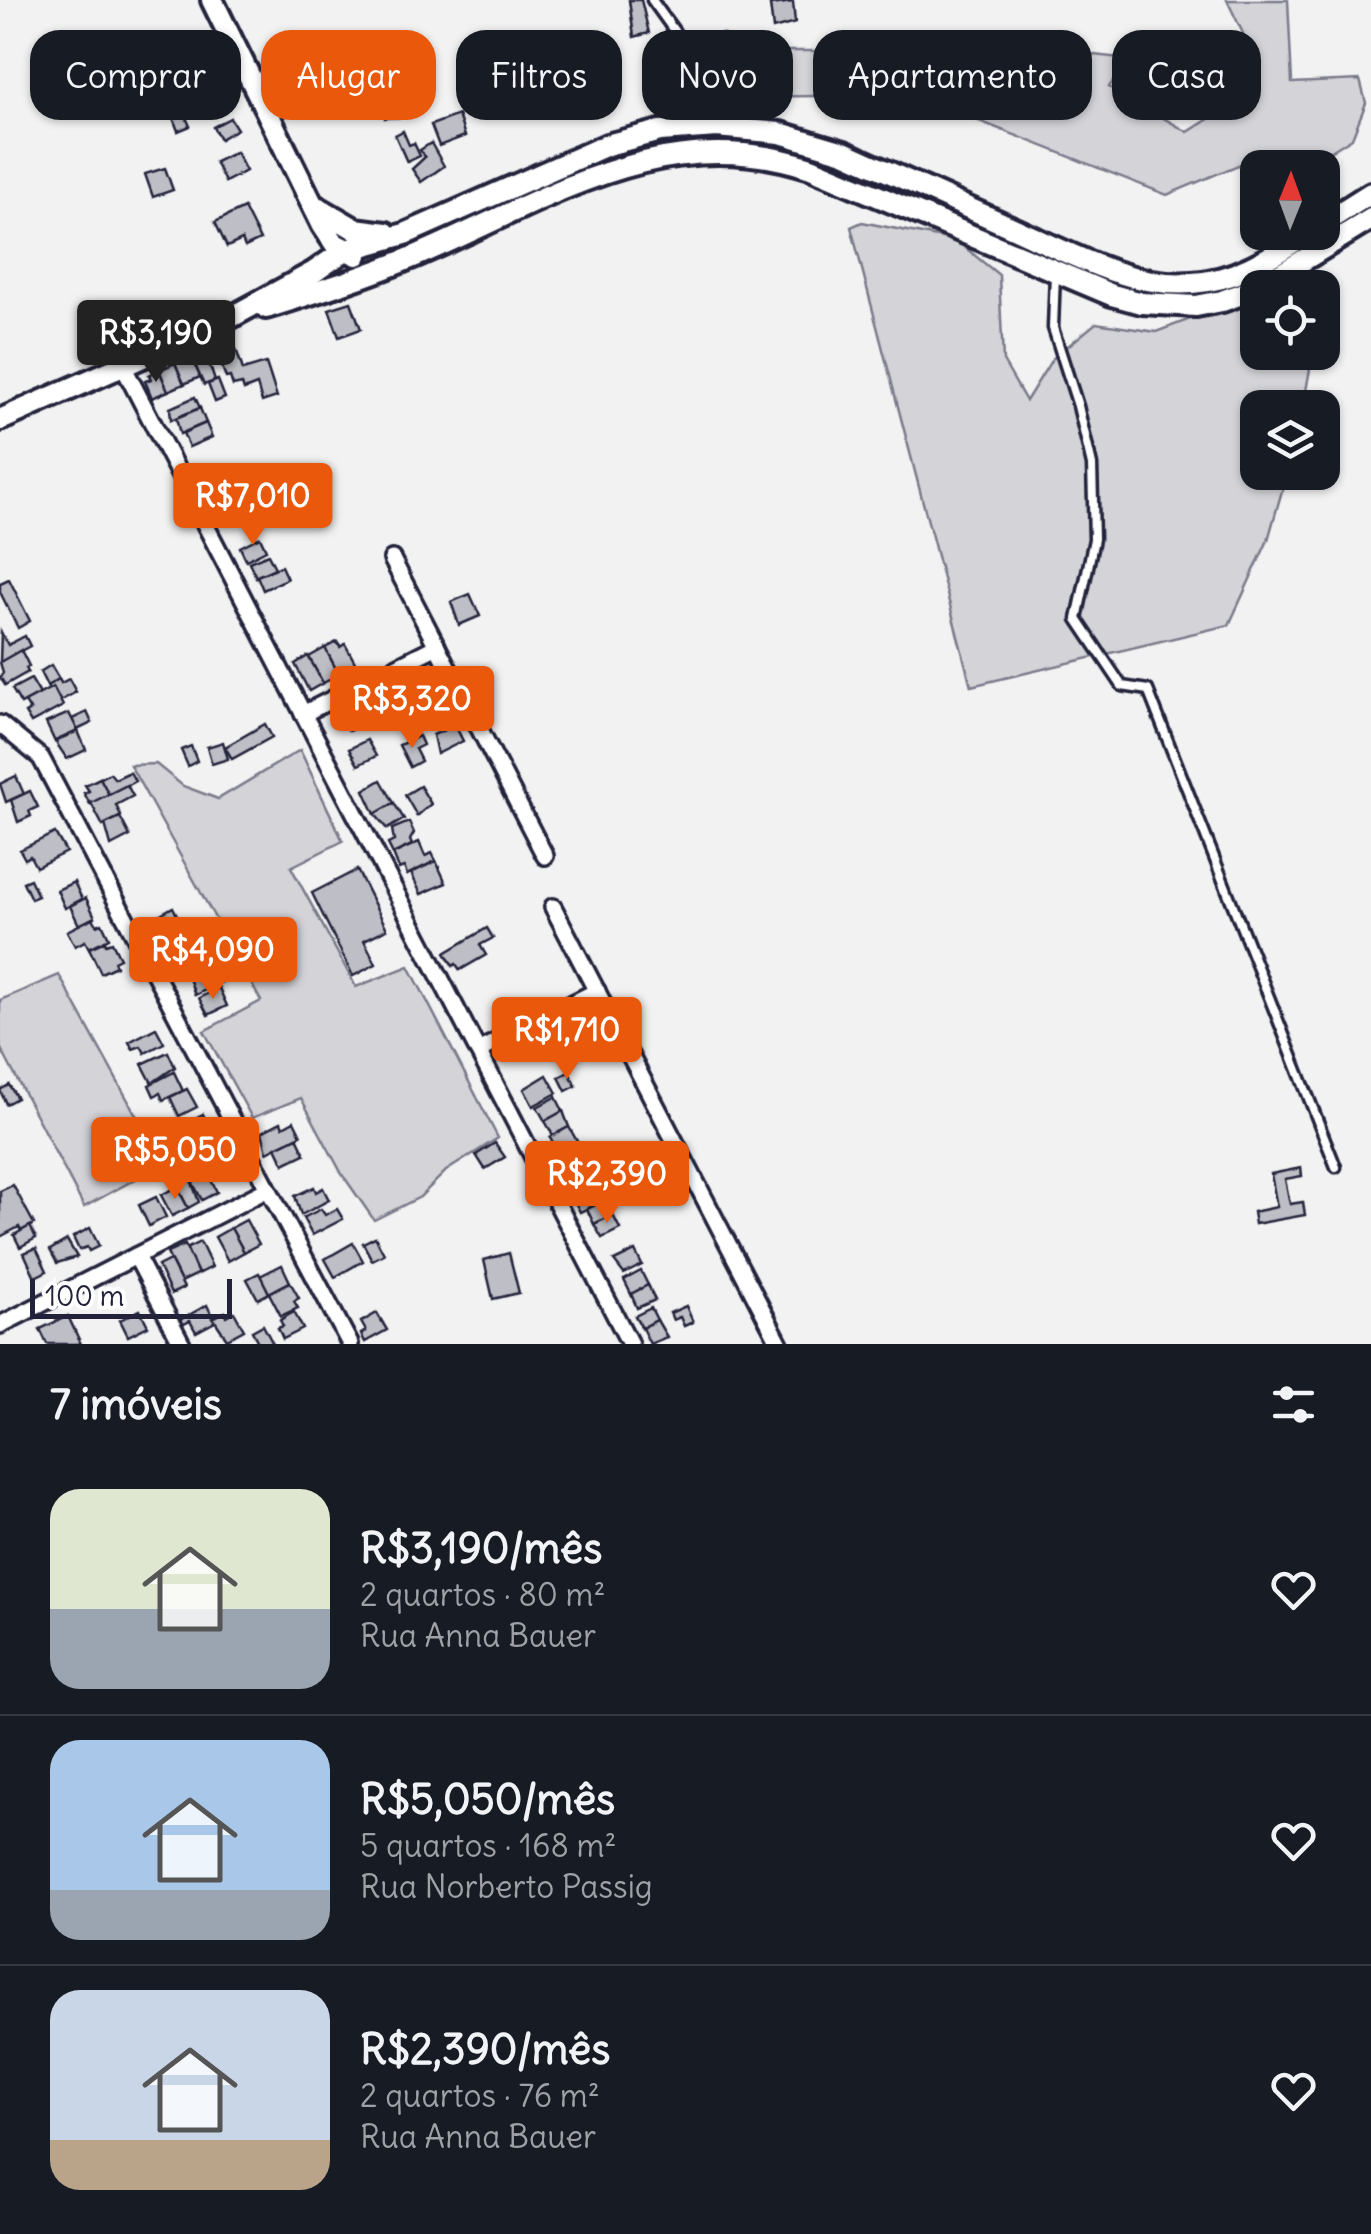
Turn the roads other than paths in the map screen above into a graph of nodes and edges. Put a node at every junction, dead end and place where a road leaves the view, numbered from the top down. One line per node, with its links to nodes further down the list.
1 (212, 0): 6 (main road)
2 (652, 0): 3 (lane)
3 (690, 127): 4 (main road); 9 (main road); 11 (main road)
4 (692, 152): 13 (main road); 16 (main road)
5 (1371, 193): 7 (main road)
6 (316, 209): 9 (main road); 10 (main road); 15 (main road)
7 (1340, 213)
8 (1371, 220): 14 (main road)
9 (405, 234): 10 (main road)
10 (344, 250): 13 (main road); 15 (main road); 17 (main road)
11 (1064, 250): 12 (main road); 16 (main road)
12 (1282, 250)
13 (415, 256): 17 (main road)
14 (1288, 270)
15 (314, 272): 19 (main road)
16 (1055, 273): 18 (main road); 30 (lane)
17 (327, 290): 19 (main road)
18 (1240, 294)
19 (226, 320): 20 (main road)
20 (122, 364): 21 (main road); 24 (street)
21 (0, 420)
22 (392, 559): 23 (street)
23 (436, 646): 24 (street); 26 (street)
24 (303, 714): 29 (street)
25 (0, 724): 31 (street)
26 (545, 856)
27 (553, 906): 28 (street)
28 (597, 991): 29 (street); 37 (street)
29 (478, 1050): 36 (street)
30 (1336, 1167)
31 (268, 1188): 32 (street); 35 (street)
32 (136, 1256): 33 (street); 34 (street)
33 (0, 1326)
34 (182, 1344)
35 (350, 1344)
36 (630, 1344)
37 (780, 1344)

